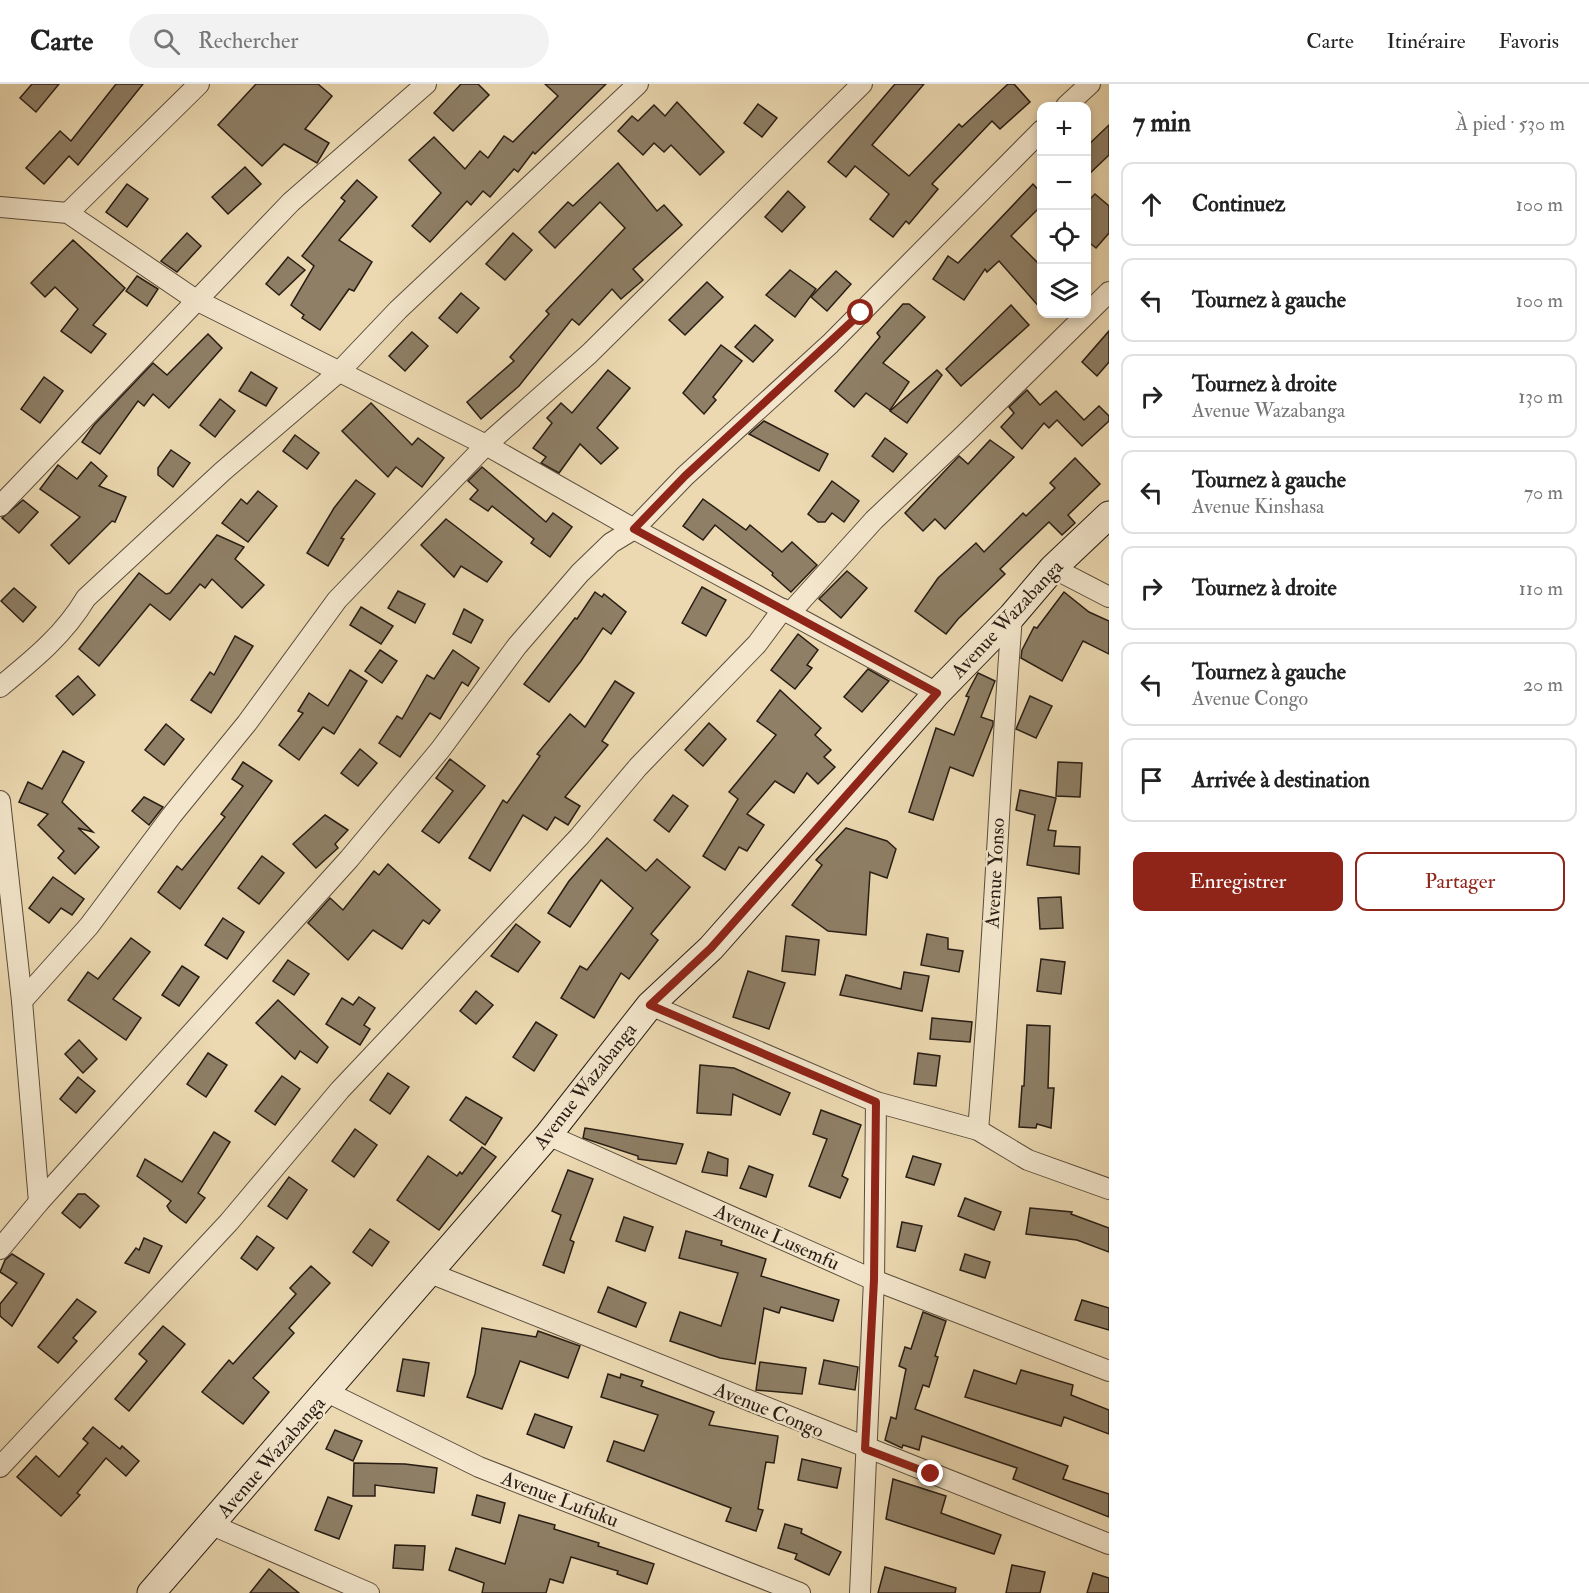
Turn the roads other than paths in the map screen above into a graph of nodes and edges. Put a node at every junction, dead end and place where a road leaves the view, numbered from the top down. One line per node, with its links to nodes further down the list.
1 (199, 84): 9 (street)
2 (426, 84): 11 (street)
3 (638, 84): 12 (street)
4 (862, 84): 13 (street)
5 (1090, 84): 6 (street)
6 (1070, 102)
7 (1037, 134): 16 (street)
8 (0, 207): 9 (street)
9 (68, 213): 11 (street)
10 (1109, 292): 19 (street)
11 (195, 300): 12 (street); 14 (street)
12 (340, 370): 13 (street); 21 (street)
13 (486, 445): 16 (street); 24 (street)
14 (0, 506)
15 (1109, 515): 17 (main road, Avenue Wazabanga)
16 (634, 529): 19 (street); 30 (street)
17 (1053, 568): 18 (street); 20 (main road, Avenue Wazabanga)
18 (1109, 597)
19 (786, 611): 22 (street); 37 (street)
20 (1012, 616): 22 (main road, Avenue Wazabanga); 27 (street, Avenue Yonso)
21 (0, 687)
22 (937, 693): 25 (main road, Avenue Wazabanga)
23 (0, 801): 24 (street)
24 (22, 1000): 30 (street)
25 (650, 1005): 26 (street); 28 (main road, Avenue Wazabanga)
26 (876, 1102): 27 (street); 33 (street)
27 (978, 1130): 29 (street)
28 (548, 1135): 32 (main road, Avenue Wazabanga); 33 (street, Avenue Lusemfu)
29 (1109, 1189)
30 (39, 1202): 31 (street)
31 (0, 1249)
32 (430, 1273): 35 (main road, Avenue Wazabanga); 36 (street, Avenue Congo)
33 (874, 1280): 34 (street, Avenue Lusemfu); 36 (street)
34 (1109, 1371)
35 (327, 1392): 38 (main road, Avenue Wazabanga); 42 (street, Avenue Lufuku)
36 (865, 1449): 39 (street, Avenue Congo); 43 (street)
37 (0, 1467)
38 (212, 1525): 40 (main road, Avenue Wazabanga); 41 (street)
39 (1109, 1544)
40 (151, 1593)
41 (369, 1593)
42 (800, 1593)
43 (860, 1593)

